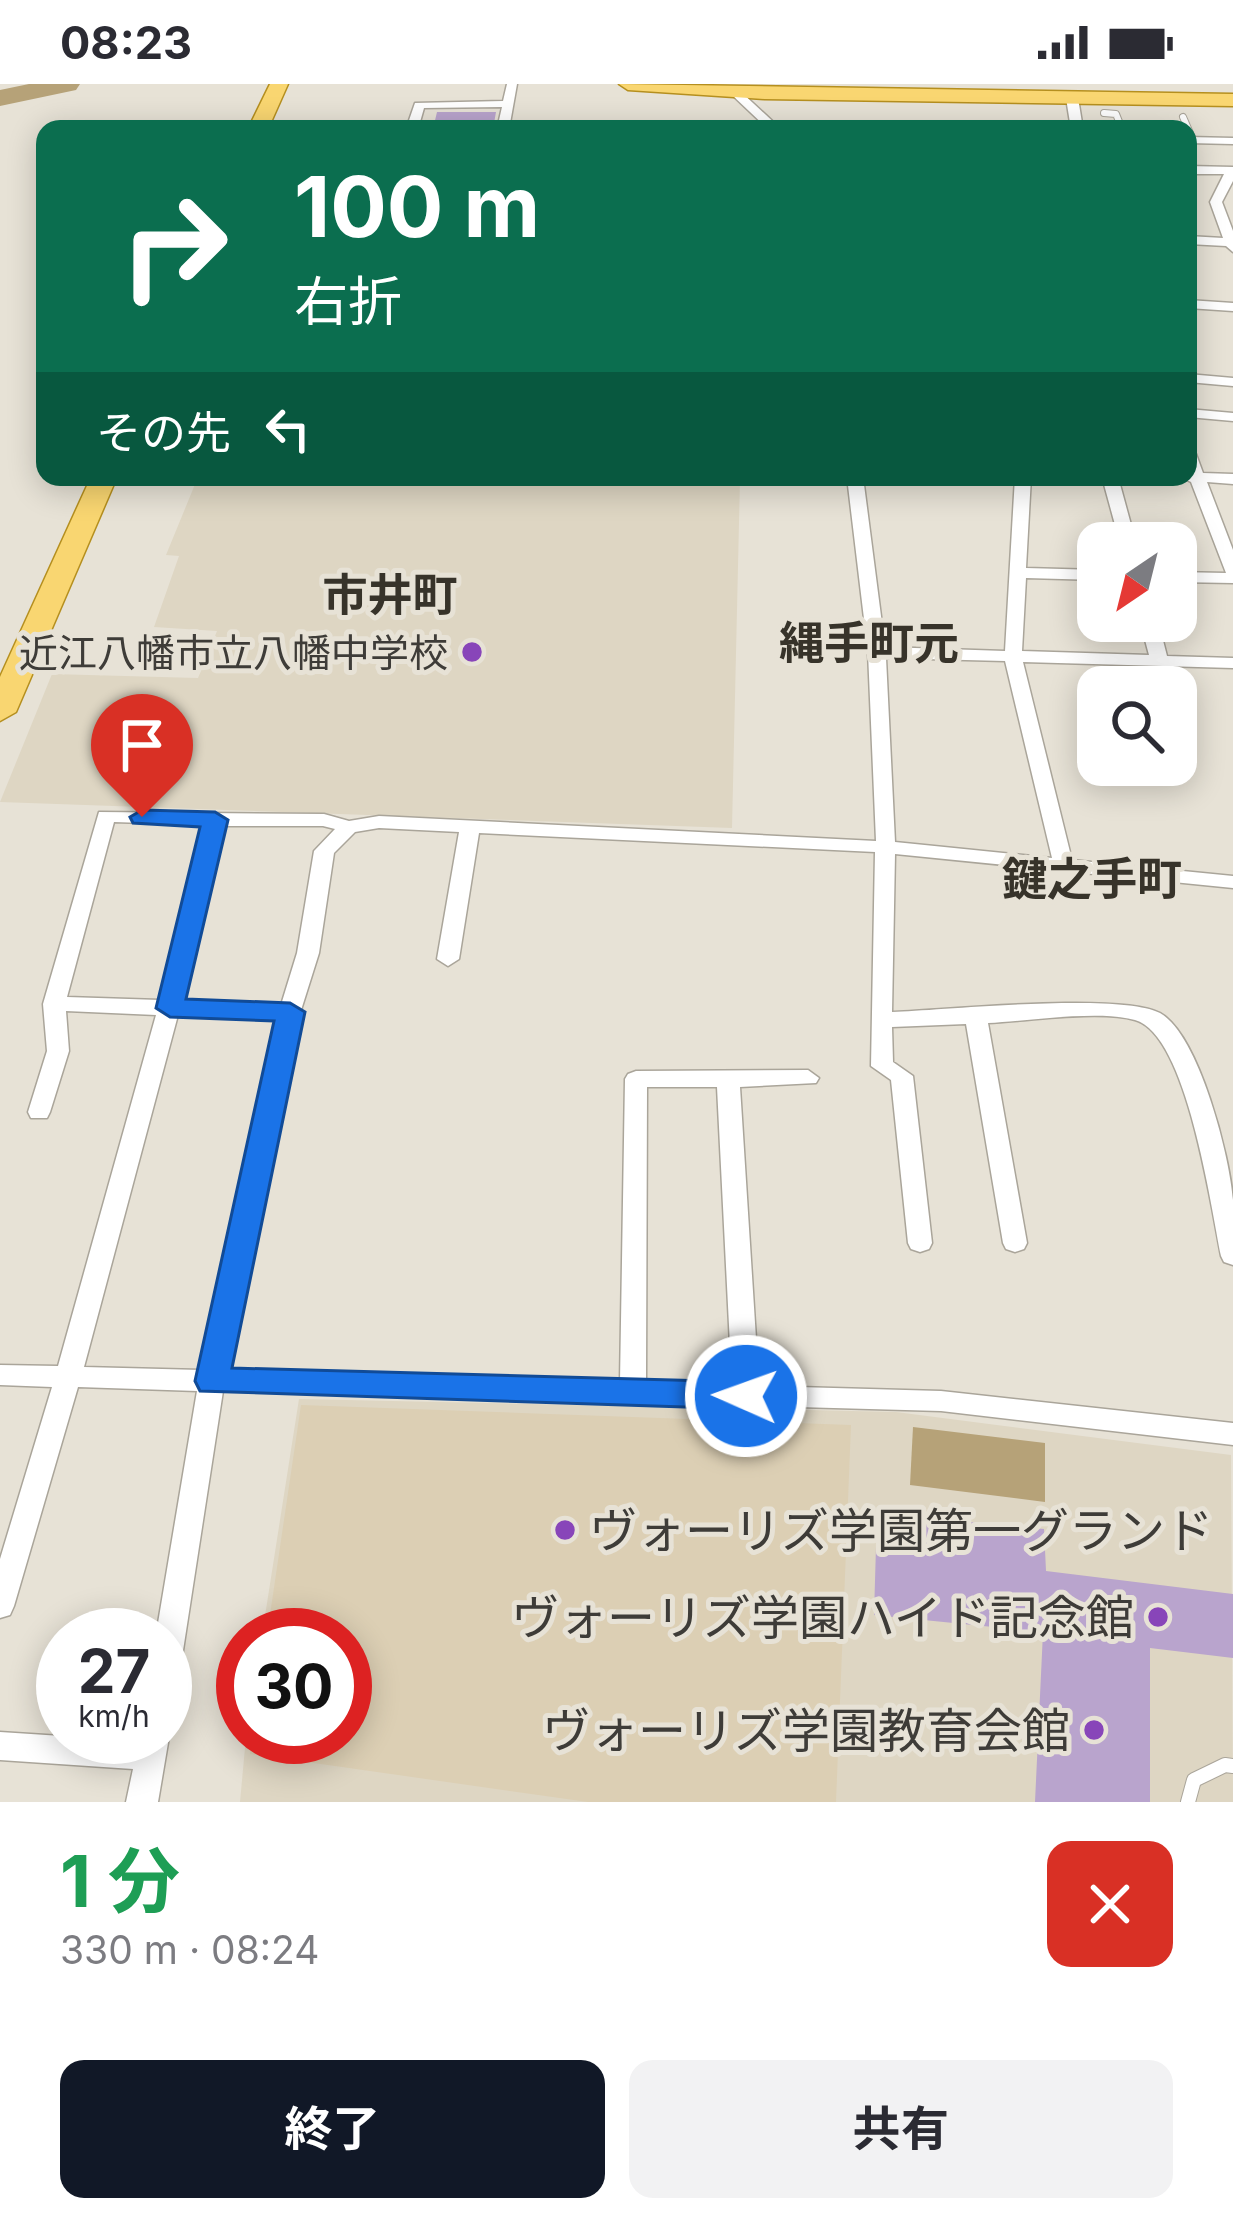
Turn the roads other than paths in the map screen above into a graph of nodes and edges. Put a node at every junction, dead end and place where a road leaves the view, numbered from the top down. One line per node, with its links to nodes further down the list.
1 (279, 84): 12 (main road)
2 (512, 84): 9 (street)
3 (628, 84): 4 (main road)
4 (640, 85): 6 (main road)
5 (834, 89): 6 (main road); 7 (main road)
6 (735, 92): 15 (street)
7 (1072, 98): 8 (main road); 16 (street)
8 (1233, 100)
9 (508, 104): 13 (street); 14 (street)
10 (1104, 113): 17 (lane)
11 (1183, 117): 18 (lane)
12 (262, 120)
13 (415, 120)
14 (504, 120)
15 (765, 120)
16 (1076, 120)
17 (1118, 120)
18 (1184, 120)
19 (1197, 140): 20 (street)
20 (1233, 141)
21 (1197, 170): 22 (street)
22 (1233, 171): 23 (street)
23 (1229, 225): 25 (street)
24 (1197, 241): 25 (street)
25 (1230, 245)
26 (1197, 305): 27 (street)
27 (1233, 307)
28 (1197, 379): 29 (street)
29 (1233, 382)
30 (1197, 414): 31 (street)
31 (1233, 417)
32 (1197, 477): 33 (street)
33 (1233, 479)
34 (100, 486): 49 (main road)
35 (856, 486): 45 (street)
36 (1023, 486): 40 (street)
37 (1112, 486): 39 (street)
38 (1196, 486): 41 (street)
39 (1122, 522)
40 (1018, 574): 42 (street); 46 (street)
41 (1233, 574): 43 (street)
42 (1077, 575)
43 (1197, 576)
44 (1154, 642): 47 (street)
45 (877, 652): 46 (street); 53 (street)
46 (1013, 657): 47 (street); 54 (street)
47 (1160, 663): 48 (street)
48 (1233, 663)
49 (0, 712)
50 (215, 820): 51 (street); 57 (street); 58 (street)
51 (349, 827): 52 (street); 59 (street)
52 (470, 827): 53 (street); 56 (street)
53 (886, 847): 54 (street); 61 (street)
54 (1064, 866): 55 (street)
55 (1233, 882)
56 (448, 959)
57 (54, 1004): 58 (street); 64 (street)
58 (170, 1008): 59 (street); 69 (street)
59 (290, 1012): 70 (street)
60 (976, 1017): 61 (street); 66 (street); 67 (street)
61 (881, 1020): 65 (street)
62 (728, 1078): 63 (street); 71 (street); 72 (street)
63 (808, 1078)
64 (39, 1112)
65 (920, 1243)
66 (1015, 1243)
67 (1233, 1256)
68 (0, 1376): 69 (street)
69 (71, 1378): 70 (street); 74 (street)
70 (212, 1381): 71 (street); 75 (street)
71 (633, 1393): 72 (street)
72 (746, 1396): 73 (street)
73 (1233, 1434)
74 (0, 1606)
75 (175, 1608)
76 (0, 1746): 77 (street)
77 (36, 1746)
78 (149, 1764): 80 (street)
79 (1233, 1766): 81 (lane)
80 (142, 1802)
81 (1189, 1802)

